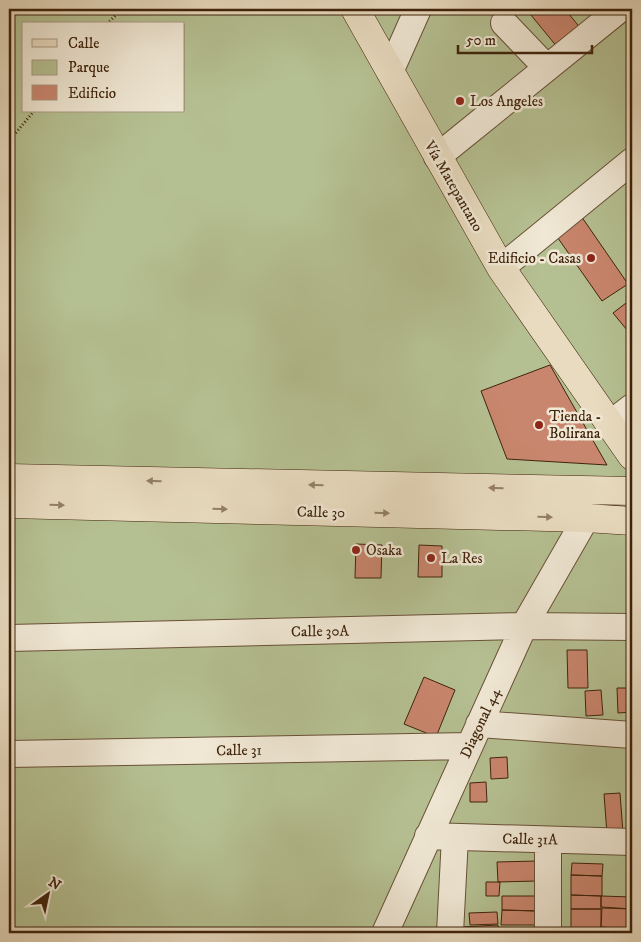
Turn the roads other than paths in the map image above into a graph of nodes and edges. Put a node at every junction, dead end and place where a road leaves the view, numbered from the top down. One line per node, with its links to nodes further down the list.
1 (355, 9): 6 (main road, Vía Matepantano)
2 (418, 9): 6 (street)
3 (620, 9): 5 (street)
4 (504, 23): 5 (street)
5 (547, 68): 7 (street)
6 (390, 72): 7 (main road, Vía Matepantano)
7 (437, 158): 9 (main road, Vía Matepantano)
8 (632, 161): 9 (street)
9 (501, 268): 11 (main road, Vía Matepantano)
10 (632, 407): 11 (street)
11 (610, 424): 12 (main road, Vía Matepantano)
12 (632, 456)
13 (9, 478): 14 (main road, Calle 30, one-way to 13)
14 (632, 491)
15 (9, 504): 16 (main road, Calle 30, one-way to 16)
16 (586, 518): 17 (main road, Calle 30); 18 (street, Diagonal 44)
17 (632, 521)
18 (524, 626): 19 (street, Calle 30A); 20 (street, Calle 30A); 21 (street, Diagonal 44)
19 (632, 627)
20 (9, 638)
21 (474, 735): 22 (street, Calle 31); 23 (street, Calle 31); 24 (street, Diagonal 44)
22 (632, 735)
23 (9, 754)
24 (428, 836): 25 (street, Calle 31A); 28 (street, Diagonal 44)
25 (455, 837): 26 (street, Calle 31A); 29 (street)
26 (548, 840): 27 (street, Calle 31A); 30 (street)
27 (632, 842)
28 (385, 933)
29 (450, 933)
30 (548, 933)

